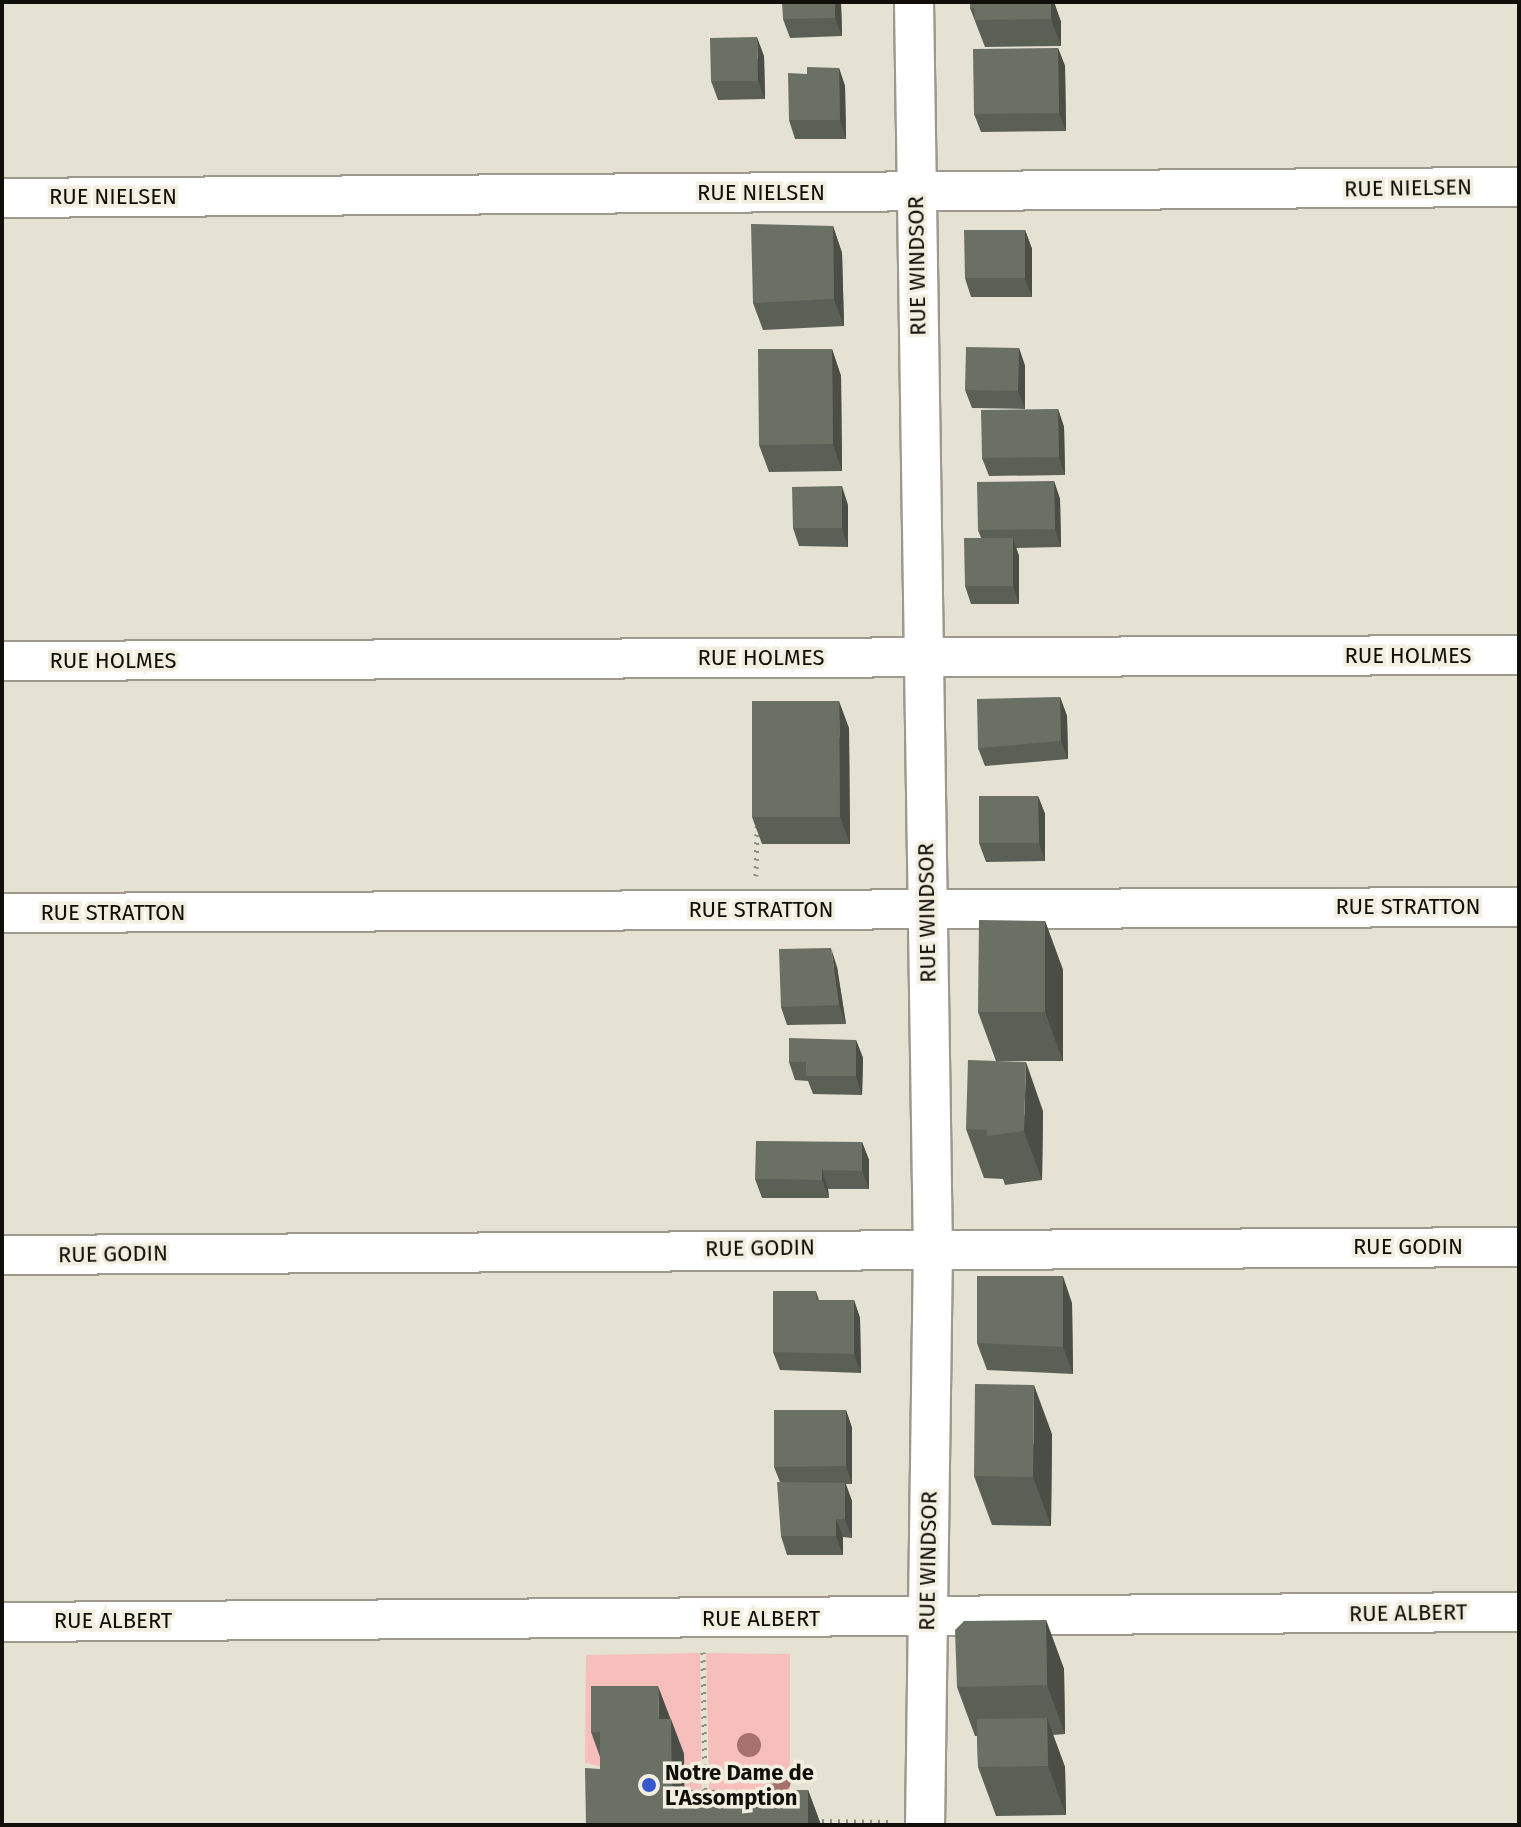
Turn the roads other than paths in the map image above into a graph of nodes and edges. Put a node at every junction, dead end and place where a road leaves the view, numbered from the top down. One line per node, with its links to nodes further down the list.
1 (914, 2): 3 (street, RUE WINDSOR)
2 (1519, 187): 3 (street, RUE NIELSEN)
3 (916, 192): 4 (street, RUE NIELSEN); 6 (street, RUE WINDSOR)
4 (2, 198)
5 (1519, 655): 6 (street, RUE HOLMES)
6 (926, 658): 7 (street, RUE HOLMES); 9 (street, RUE WINDSOR)
7 (2, 661)
8 (1519, 907): 9 (street, RUE STRATTON)
9 (926, 909): 10 (street, RUE STRATTON); 11 (street, RUE WINDSOR)
10 (2, 913)
11 (933, 1247): 12 (street, RUE GODIN); 13 (street, RUE GODIN); 15 (street, RUE WINDSOR)
12 (1519, 1247)
13 (2, 1255)
14 (1519, 1612): 15 (street, RUE ALBERT)
15 (926, 1617): 16 (street, RUE ALBERT); 17 (street, RUE WINDSOR)
16 (2, 1622)
17 (907, 1824)

